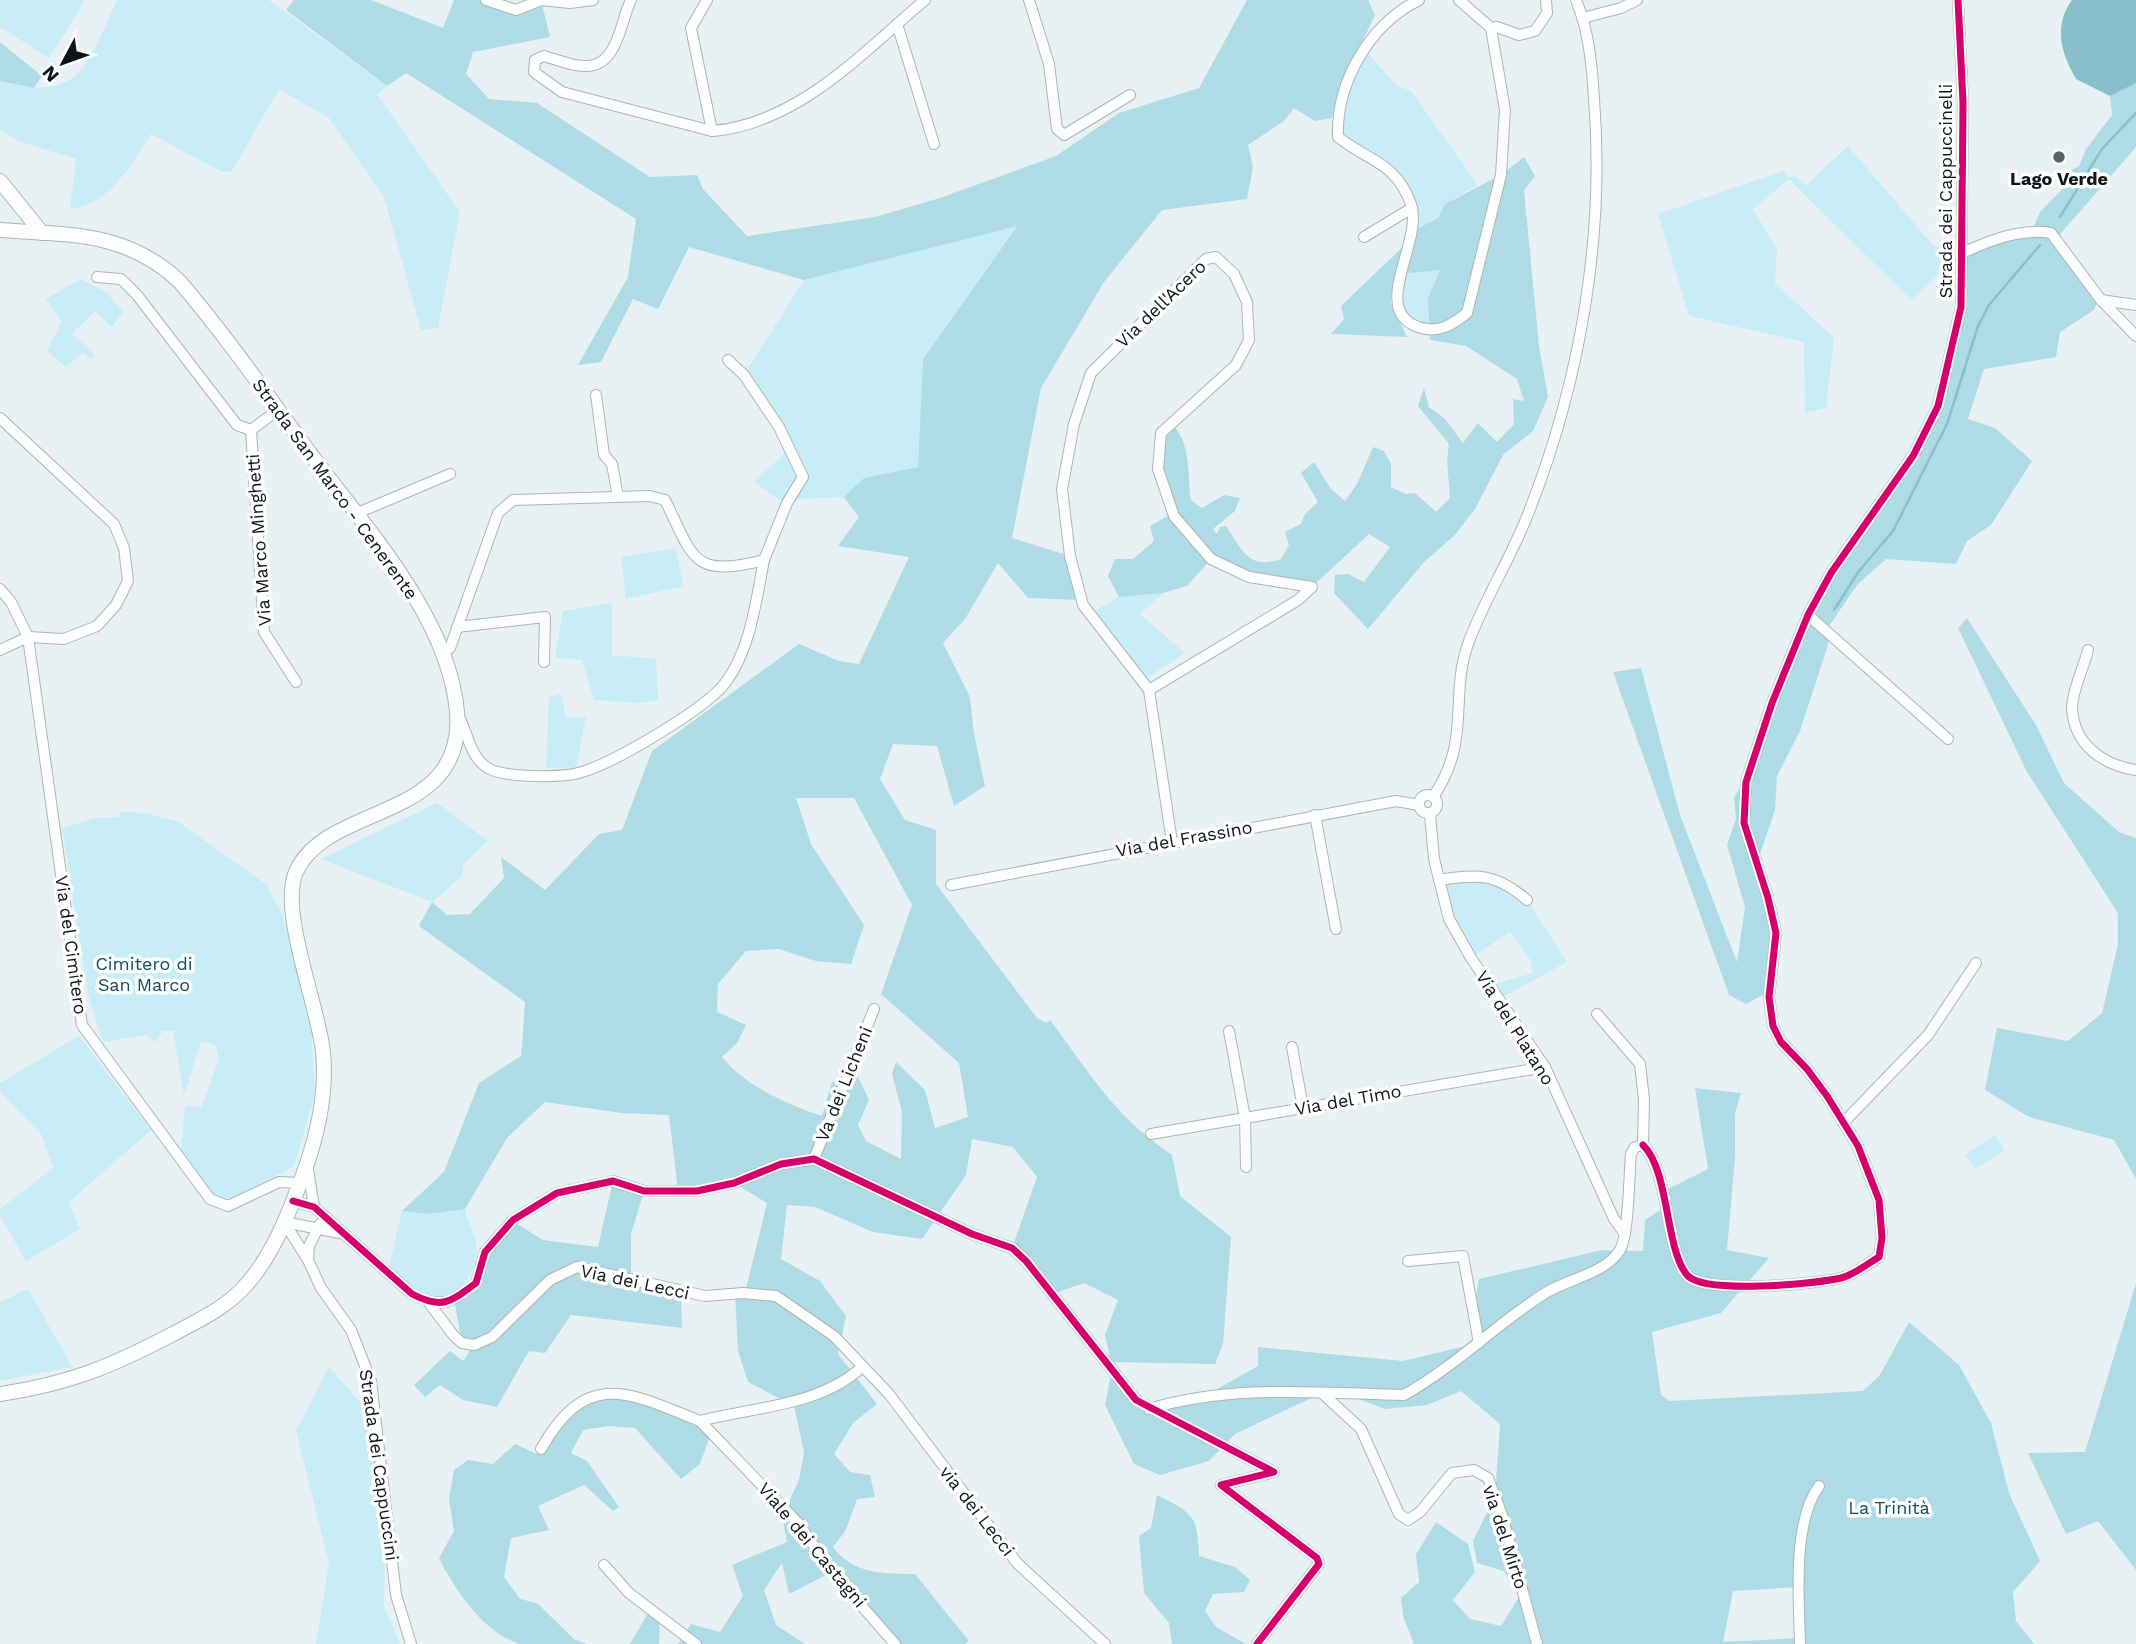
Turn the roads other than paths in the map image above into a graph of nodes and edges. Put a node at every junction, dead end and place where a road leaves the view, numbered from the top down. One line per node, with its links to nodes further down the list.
1 (486, 0): 2 (street)
2 (593, 0)
3 (631, 0): 17 (street)
4 (707, 0): 17 (street)
5 (925, 0): 14 (street)
6 (1029, 0): 16 (street)
7 (1419, 0): 20 (street)
8 (1459, 0): 15 (street)
9 (1546, 0): 15 (street)
10 (1576, 0): 13 (street)
11 (1637, 0): 13 (street)
12 (1958, 0): 24 (street, Strada dei Cappuccinelli)
13 (1583, 18): 51 (street)
14 (897, 24): 17 (street); 18 (street)
15 (1491, 28): 20 (street)
16 (1130, 95)
17 (712, 131)
18 (934, 144)
19 (0, 181): 22 (main road)
20 (1412, 208): 23 (street)
21 (0, 230): 22 (main road, Strada San Marco - Cenerente)
22 (42, 233): 31 (main road, Strada San Marco - Cenerente)
23 (1364, 237)
24 (1962, 253): 26 (street); 39 (street, Strada dei Cappuccinelli)
25 (97, 277): 33 (street, Via Marco Minghetti)
26 (2101, 300): 27 (street); 28 (street)
27 (2136, 305)
28 (2136, 336)
29 (728, 360): 37 (street)
30 (596, 395): 35 (street)
31 (278, 410): 33 (street, Via Marco Minghetti); 36 (main road, Strada San Marco - Cenerente)
32 (0, 418): 41 (street)
33 (251, 430): 46 (street, Via Marco Minghetti)
34 (450, 474): 36 (street)
35 (618, 496): 37 (street); 40 (street)
36 (355, 514): 44 (main road, Strada San Marco - Cenerente)
37 (764, 560): 48 (street)
38 (0, 589): 41 (street, Via del Cimitero)
39 (1808, 615): 49 (street); 68 (street, Strada dei Cappuccinelli)
40 (457, 627): 44 (street); 45 (street)
41 (28, 637): 42 (street); 74 (street, Via del Cimitero)
42 (0, 650)
43 (2088, 650): 50 (street)
44 (443, 653): 48 (main road, Strada San Marco - Cenerente)
45 (544, 662)
46 (296, 682)
47 (1149, 690): 47 (street, Via dell'Acero); 55 (street, Via dell'Acero)
48 (457, 713): 72 (main road, Strada San Marco - Cenerente)
49 (1948, 739)
50 (2136, 770)
51 (1433, 797): 52 (street); 53 (street)
52 (1419, 806): 53 (street); 54 (street, Via del Frassino)
53 (1430, 814): 56 (street, Via del Platano)
54 (1315, 816): 55 (street, Via del Frassino); 59 (street)
55 (1172, 842): 57 (street, Via del Frassino)
56 (1438, 880): 58 (street); 65 (street, Via del Platano)
57 (951, 885)
58 (1527, 900)
59 (1336, 929)
60 (1976, 963): 68 (street)
61 (873, 1009): 71 (street, Va dei Licheni)
62 (1597, 1014): 70 (street)
63 (1229, 1031): 67 (street)
64 (1292, 1047): 66 (street)
65 (1545, 1067): 66 (street, Via del Timo); 79 (street, Via del Platano)
66 (1303, 1108): 67 (street, Via del Timo)
67 (1245, 1118): 69 (street, Via del Timo); 73 (street)
68 (1843, 1123): 70 (street, Strada dei Cappuccinelli)
69 (1151, 1134)
70 (1643, 1145): 79 (street)
71 (814, 1159): 83 (street); 88 (street)
72 (307, 1162): 74 (main road, Strada San Marco - Cenerente); 76 (street)
73 (1246, 1167)
74 (300, 1183): 75 (main road, Strada San Marco - Cenerente)
75 (293, 1201): 76 (street); 77 (main road, Strada San Marco - Cenerente)
76 (317, 1210): 78 (street); 80 (street, Via dei Lecci)
77 (284, 1222): 78 (street); 81 (street, Strada dei Cappuccini); 87 (main road, Strada San Marco - Cenerente)
78 (320, 1228): 80 (street); 81 (street)
79 (1625, 1234): 84 (street)
80 (343, 1235): 83 (street, Via dei Lecci)
81 (308, 1260): 93 (street, Strada dei Cappuccini)
82 (1408, 1261): 84 (street)
83 (429, 1303): 85 (street, Via dei Lecci)
84 (1479, 1343): 86 (street)
85 (862, 1367): 89 (street); 96 (street, via dei Lecci)
86 (1322, 1393): 88 (street); 98 (street, via del Mirto)
87 (0, 1394)
88 (1149, 1409): 97 (street)
89 (700, 1421): 90 (street); 95 (street, Viale dei Castagni)
90 (541, 1449)
91 (1819, 1486): 99 (street)
92 (604, 1565): 94 (street)
93 (411, 1644)
94 (696, 1644)
95 (895, 1644)
96 (1105, 1644)
97 (1257, 1644)
98 (1537, 1644)
99 (1800, 1644)

